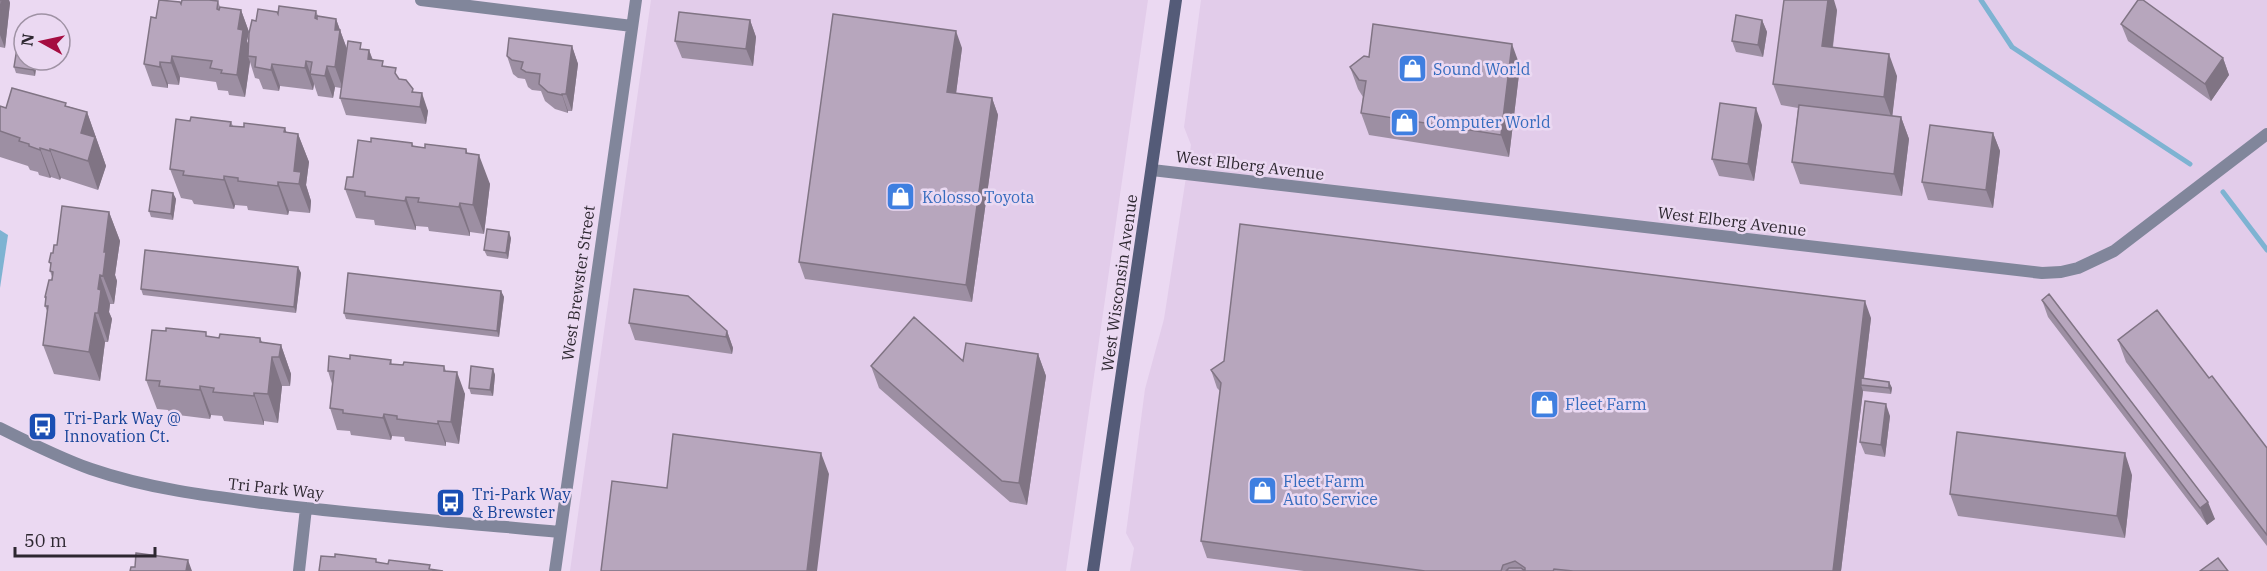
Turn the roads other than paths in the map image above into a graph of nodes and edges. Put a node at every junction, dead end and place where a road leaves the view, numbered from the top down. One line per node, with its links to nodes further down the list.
1 (421, 0): 4 (street)
2 (636, 0): 4 (street, West Brewster Street)
3 (1176, 0): 6 (main road, West Wisconsin Avenue)
4 (632, 26): 9 (street, West Brewster Street)
5 (2267, 134): 6 (street, West Elberg Avenue)
6 (1152, 170): 12 (main road, West Wisconsin Avenue)
7 (0, 428): 8 (street, Tri Park Way)
8 (306, 508): 9 (street, Tri Park Way); 10 (street)
9 (560, 532): 11 (street, West Brewster Street)
10 (299, 571)
11 (555, 571)
12 (1093, 571)

